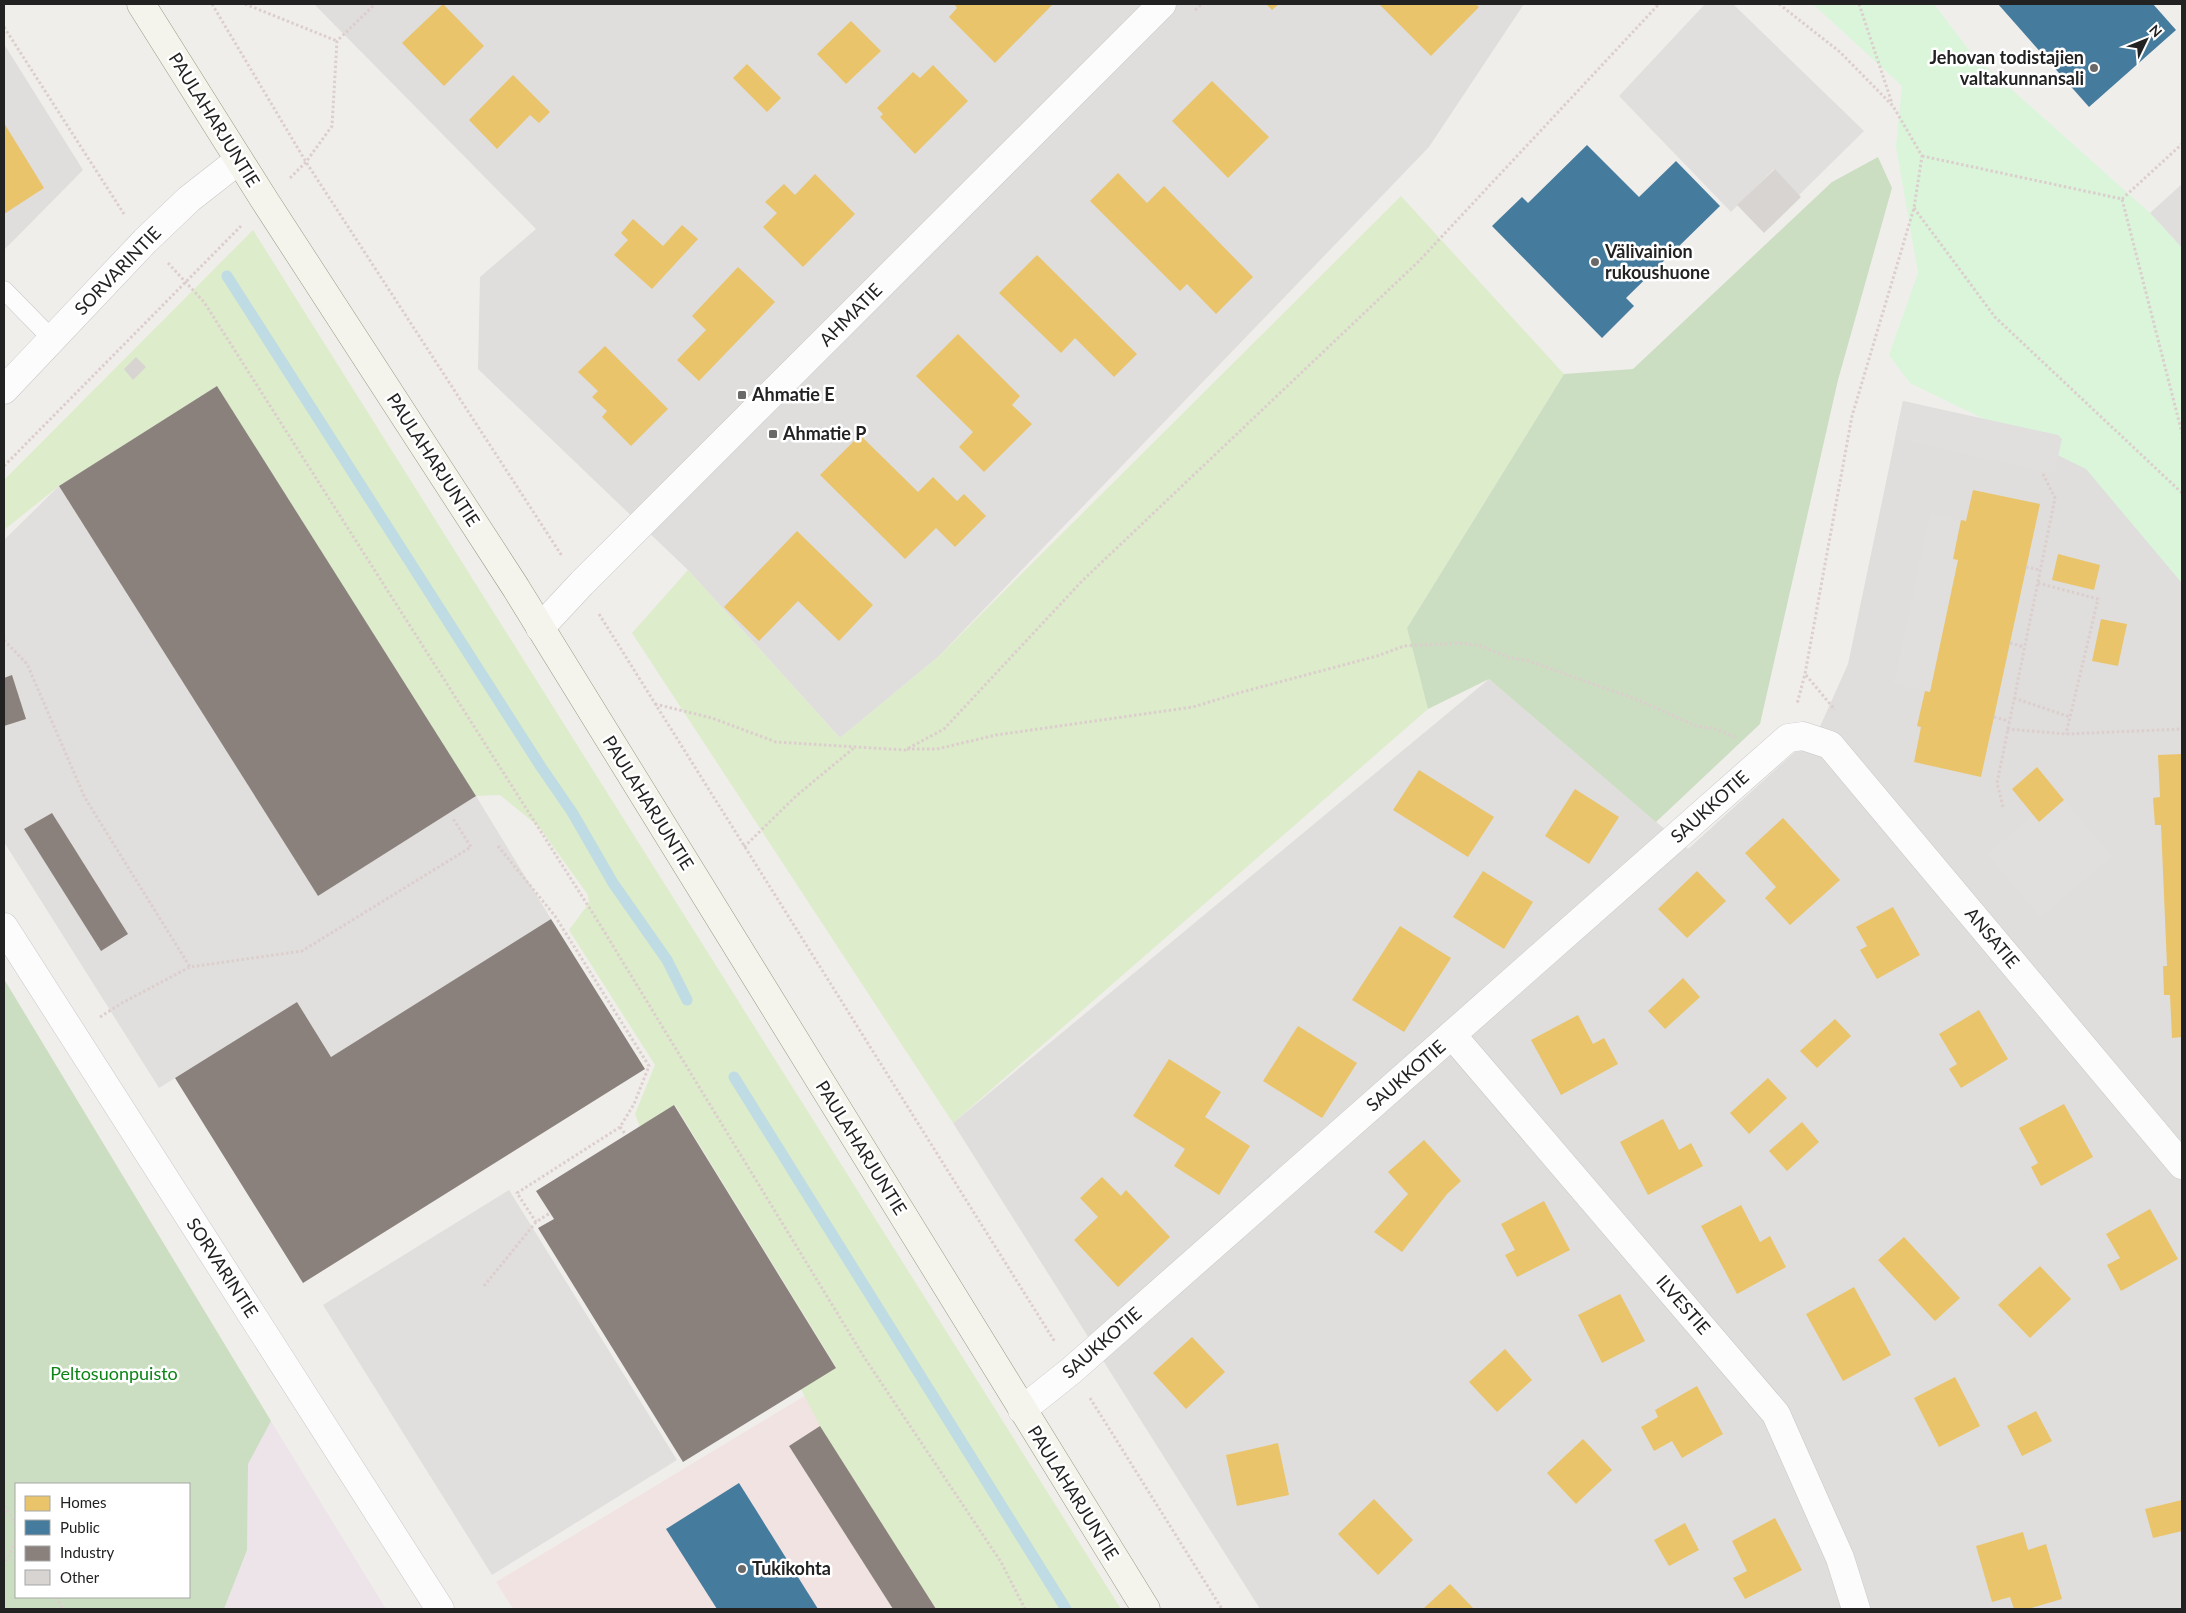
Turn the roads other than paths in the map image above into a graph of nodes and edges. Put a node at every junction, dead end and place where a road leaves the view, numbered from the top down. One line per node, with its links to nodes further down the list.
1 (141, 4): 3 (street, PAULAHARJUNTIE)
2 (1162, 4): 7 (street, AHMATIE)
3 (239, 160): 5 (street, SORVARINTIE); 7 (street, PAULAHARJUNTIE)
4 (4, 290): 5 (lane)
5 (52, 340): 6 (street, SORVARINTIE)
6 (4, 390)
7 (540, 628): 12 (street, PAULAHARJUNTIE)
8 (1788, 738): 10 (street, SAUKKOTIE); 11 (street, ANSATIE)
9 (4, 927): 13 (street, SORVARINTIE)
10 (1452, 1036): 12 (street, SAUKKOTIE); 15 (street, ILVESTIE)
11 (2182, 1166)
12 (1022, 1410): 14 (street, PAULAHARJUNTIE)
13 (440, 1609)
14 (1146, 1609)
15 (1856, 1609)

